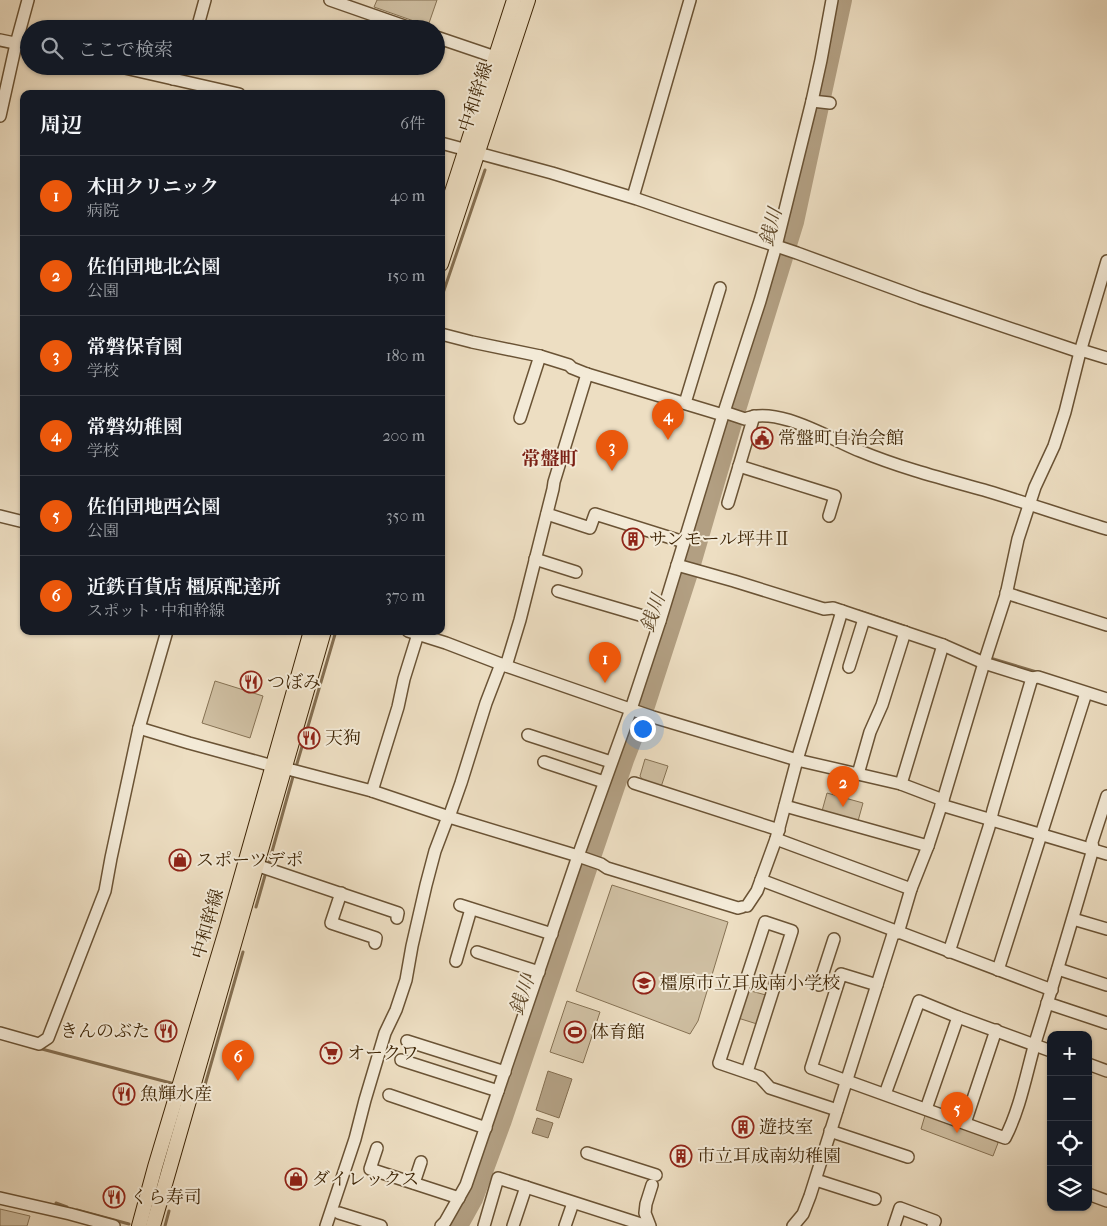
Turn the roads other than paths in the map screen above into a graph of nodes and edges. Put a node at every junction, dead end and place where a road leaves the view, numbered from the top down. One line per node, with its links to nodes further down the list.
1 (28, 0): 8 (street)
2 (205, 0): 9 (street)
3 (330, 0): 10 (street)
4 (514, 0): 16 (main road, 中和幹線)
5 (528, 0): 25 (main road, 中和幹線)
6 (690, 0): 26 (street)
7 (832, 0): 21 (street)
8 (23, 20)
9 (199, 20)
10 (387, 20)
11 (20, 29): 14 (street)
12 (0, 40): 14 (street)
13 (445, 40): 16 (street)
14 (16, 44): 15 (street); 23 (street)
15 (20, 45)
16 (495, 57): 25 (main road, 中和幹線)
17 (155, 75): 19 (street)
18 (174, 75): 19 (street)
19 (173, 79): 20 (street)
20 (221, 90)
21 (814, 101): 22 (street); 28 (street)
22 (829, 103)
23 (0, 116)
24 (445, 144): 25 (street)
25 (472, 151): 26 (street); 27 (main road, 中和幹線); 29 (main road, 中和幹線)
26 (632, 197): 28 (street)
27 (445, 216)
28 (777, 247): 33 (street); 38 (street)
29 (445, 249)
30 (1107, 260): 33 (street)
31 (720, 288): 37 (street)
32 (445, 335): 34 (street)
33 (1080, 352): 35 (street); 43 (street)
34 (540, 356): 36 (street); 40 (street)
35 (1107, 358)
36 (587, 374): 37 (street); 44 (street)
37 (685, 403): 38 (street)
38 (725, 414): 39 (street); 49 (street)
39 (748, 417): 41 (street); 43 (street)
40 (520, 418)
41 (739, 466): 42 (street); 46 (street)
42 (728, 504)
43 (1030, 504): 48 (street); 54 (street)
44 (547, 514): 49 (street); 50 (street)
45 (0, 516): 47 (street)
46 (829, 516)
47 (20, 521)
48 (1107, 530)
49 (684, 542): 51 (street)
50 (535, 559): 52 (street); 67 (street)
51 (680, 566): 55 (street); 57 (street)
52 (576, 572)
53 (558, 591): 57 (street)
54 (1006, 593): 58 (street); 66 (street)
55 (842, 611): 56 (street); 75 (street)
56 (864, 619): 59 (street); 68 (street)
57 (660, 622): 72 (street)
58 (1107, 625)
59 (905, 632): 65 (street); 79 (street)
60 (166, 635): 73 (street)
61 (309, 635): 78 (main road, 中和幹線)
62 (323, 635): 78 (main road, 中和幹線)
63 (413, 635): 83 (street)
64 (419, 635): 67 (street)
65 (944, 645): 66 (street); 82 (street)
66 (984, 663): 69 (street); 85 (street)
67 (504, 665): 72 (street); 87 (street)
68 (849, 667)
69 (1032, 678): 70 (street); 88 (street)
70 (1086, 693): 71 (street); 89 (street)
71 (1107, 699)
72 (633, 710): 75 (street); 77 (street)
73 (139, 728): 78 (street); 120 (street)
74 (528, 735): 77 (street)
75 (798, 760): 79 (street); 86 (street)
76 (544, 762): 80 (street)
77 (612, 762): 80 (street)
78 (286, 769): 83 (street); 95 (main road, 中和幹線); 154 (main road, 中和幹線)
79 (858, 774): 82 (street)
80 (604, 782): 94 (street)
81 (634, 783): 90 (street)
82 (900, 784): 85 (street)
83 (372, 791): 87 (street)
84 (1107, 796): 92 (street)
85 (942, 802): 88 (street); 91 (street)
86 (785, 806): 90 (street); 91 (street)
87 (449, 817): 94 (street); 156 (street)
88 (991, 819): 89 (street); 107 (street)
89 (1041, 834): 92 (street); 110 (street)
90 (778, 835): 96 (street); 97 (street)
91 (928, 846): 97 (street)
92 (1093, 849): 93 (street); 100 (street)
93 (1107, 854)
94 (581, 857): 96 (street); 103 (street)
95 (264, 868): 98 (street); 155 (main road, 中和幹線)
96 (761, 880): 102 (street)
97 (912, 889): 102 (street)
98 (340, 893): 99 (street); 105 (street)
99 (397, 918)
100 (1073, 919): 101 (street); 109 (street)
101 (1107, 929)
102 (896, 932): 107 (street); 113 (street)
103 (552, 934): 108 (street); 111 (street)
104 (834, 939): 112 (street)
105 (375, 943)
106 (477, 952): 111 (street)
107 (949, 952): 110 (street)
108 (456, 961)
109 (1058, 969): 114 (street); 115 (street)
110 (998, 970): 115 (street)
111 (539, 972): 127 (street)
112 (819, 985)
113 (877, 985): 129 (street); 129 (street)
114 (1107, 985)
115 (1052, 990): 116 (street)
116 (1047, 1004): 118 (street); 122 (street)
117 (958, 1017): 119 (street); 131 (street); 133 (street)
118 (1107, 1023)
119 (996, 1030): 122 (street); 135 (street)
120 (0, 1033)
121 (408, 1041): 127 (street)
122 (1035, 1045): 123 (street); 135 (street)
123 (1047, 1050)
124 (401, 1060): 130 (street)
125 (1092, 1065): 126 (street)
126 (1107, 1071)
127 (505, 1072): 130 (street)
128 (747, 1072): 128 (street); 134 (street)
129 (846, 1081): 131 (street); 134 (street)
130 (498, 1091): 136 (street)
131 (885, 1094): 133 (street)
132 (389, 1095): 136 (street)
133 (926, 1109): 135 (street)
134 (837, 1110): 137 (street)
135 (965, 1123)
136 (486, 1128): 147 (street)
137 (830, 1131): 140 (street); 142 (street)
138 (377, 1148): 143 (street)
139 (587, 1153): 162 (street)
140 (908, 1157)
141 (421, 1162): 143 (street)
142 (816, 1180): 148 (street); 163 (street)
143 (414, 1183): 147 (street)
144 (526, 1187): 150 (street); 159 (street); 160 (street)
145 (1092, 1195): 149 (street)
146 (0, 1198): 153 (street)
147 (459, 1198): 158 (street)
148 (875, 1199)
149 (1107, 1201)
150 (573, 1202): 152 (street); 161 (street)
151 (339, 1213): 157 (street)
152 (619, 1222): 162 (street)
153 (114, 1226)
154 (139, 1226)
155 (153, 1226)
156 (326, 1226)
157 (381, 1226)
158 (441, 1226)
159 (484, 1226)
160 (513, 1226)
161 (565, 1226)
162 (649, 1226)
163 (794, 1226)
164 (894, 1226): 165 (street)
165 (933, 1226)

